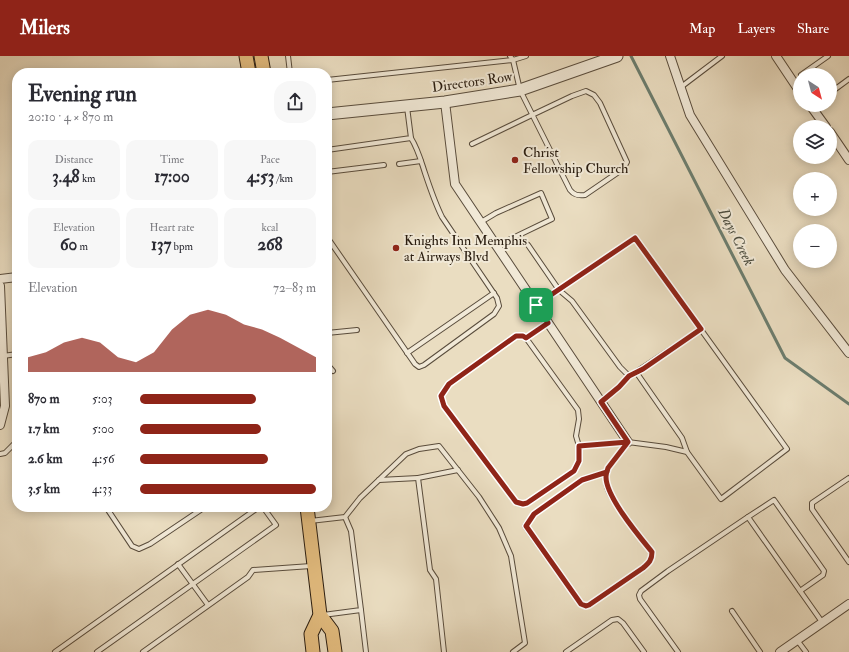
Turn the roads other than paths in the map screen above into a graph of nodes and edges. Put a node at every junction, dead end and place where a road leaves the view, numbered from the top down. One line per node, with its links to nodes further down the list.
1 (246, 56): 11 (main road)
2 (261, 56): 12 (main road)
3 (288, 56): 13 (lane)
4 (526, 56): 10 (lane)
5 (617, 56): 20 (street, Directors Row)
6 (670, 56): 18 (street)
7 (722, 56): 18 (lane)
8 (776, 56): 17 (street)
9 (828, 56): 14 (lane)
10 (511, 58): 15 (lane); 20 (lane)
11 (248, 68)
12 (263, 68)
13 (289, 68)
14 (812, 68)
15 (332, 79)
16 (849, 79): 19 (lane)
17 (792, 81)
18 (681, 87): 50 (street)
19 (837, 88)
20 (520, 90): 21 (street, Directors Row); 24 (lane)
21 (445, 102): 22 (street, Directors Row); 34 (street)
22 (407, 106): 23 (street, Directors Row); 25 (lane)
23 (332, 114)
24 (532, 115): 24 (lane); 27 (lane)
25 (411, 138): 28 (lane); 30 (lane)
26 (837, 142): 29 (street)
27 (472, 144)
28 (332, 149)
29 (849, 160)
30 (421, 161): 31 (lane); 42 (lane)
31 (399, 164)
32 (384, 165): 33 (lane)
33 (332, 171)
34 (481, 222): 37 (street); 37 (lane)
35 (332, 245): 49 (lane)
36 (528, 245): 41 (lane)
37 (496, 246): 43 (street)
38 (12, 277): 39 (street)
39 (0, 279)
40 (0, 286): 52 (street)
41 (559, 290): 43 (lane); 45 (lane); 54 (lane)
42 (494, 293): 49 (lane); 49 (lane)
43 (536, 305): 44 (street)
44 (548, 323): 48 (lane); 56 (street)
45 (701, 329): 53 (lane); 61 (lane)
46 (357, 330): 47 (lane)
47 (332, 332)
48 (526, 338): 60 (lane); 60 (lane)
49 (407, 353)
50 (849, 353)
51 (12, 355): 52 (lane)
52 (3, 356): 55 (street)
53 (636, 372): 54 (lane); 61 (lane)
54 (629, 376): 56 (lane)
55 (2, 390): 57 (street)
56 (601, 402): 58 (street)
57 (0, 425)
58 (628, 442): 60 (lane); 61 (lane); 64 (lane)
59 (12, 446): 62 (lane)
60 (579, 446)
61 (687, 452)
62 (0, 454)
63 (458, 470): 65 (lane); 67 (lane); 95 (lane)
64 (607, 472): 64 (lane)
65 (418, 478): 67 (lane); 94 (lane)
66 (849, 478): 76 (lane)
67 (378, 480): 73 (lane)
68 (109, 512): 69 (lane)
69 (198, 512)
70 (252, 512): 77 (lane)
71 (267, 512): 79 (lane)
72 (308, 512): 75 (main road)
73 (345, 516): 75 (lane); 83 (lane)
74 (748, 517): 80 (lane); 80 (lane); 98 (lane)
75 (309, 521): 78 (main road)
76 (849, 562)
77 (178, 564): 79 (lane); 88 (lane)
78 (314, 566): 82 (lane); 85 (main road)
79 (193, 584): 82 (lane); 89 (lane)
80 (800, 590): 86 (lane)
81 (849, 604): 86 (street)
82 (208, 605): 90 (lane)
83 (361, 610): 85 (lane); 93 (lane)
84 (732, 611): 99 (lane)
85 (320, 615): 91 (main road); 92 (main road)
86 (822, 622): 87 (street)
87 (797, 640): 100 (street); 101 (lane)
88 (55, 652)
89 (98, 652)
90 (143, 652)
91 (313, 652)
92 (335, 652)
93 (366, 652)
94 (444, 652)
95 (512, 652)
96 (566, 652): 97 (lane)
97 (644, 652)
98 (678, 652)
99 (760, 652)
100 (780, 652)
101 (806, 652)

